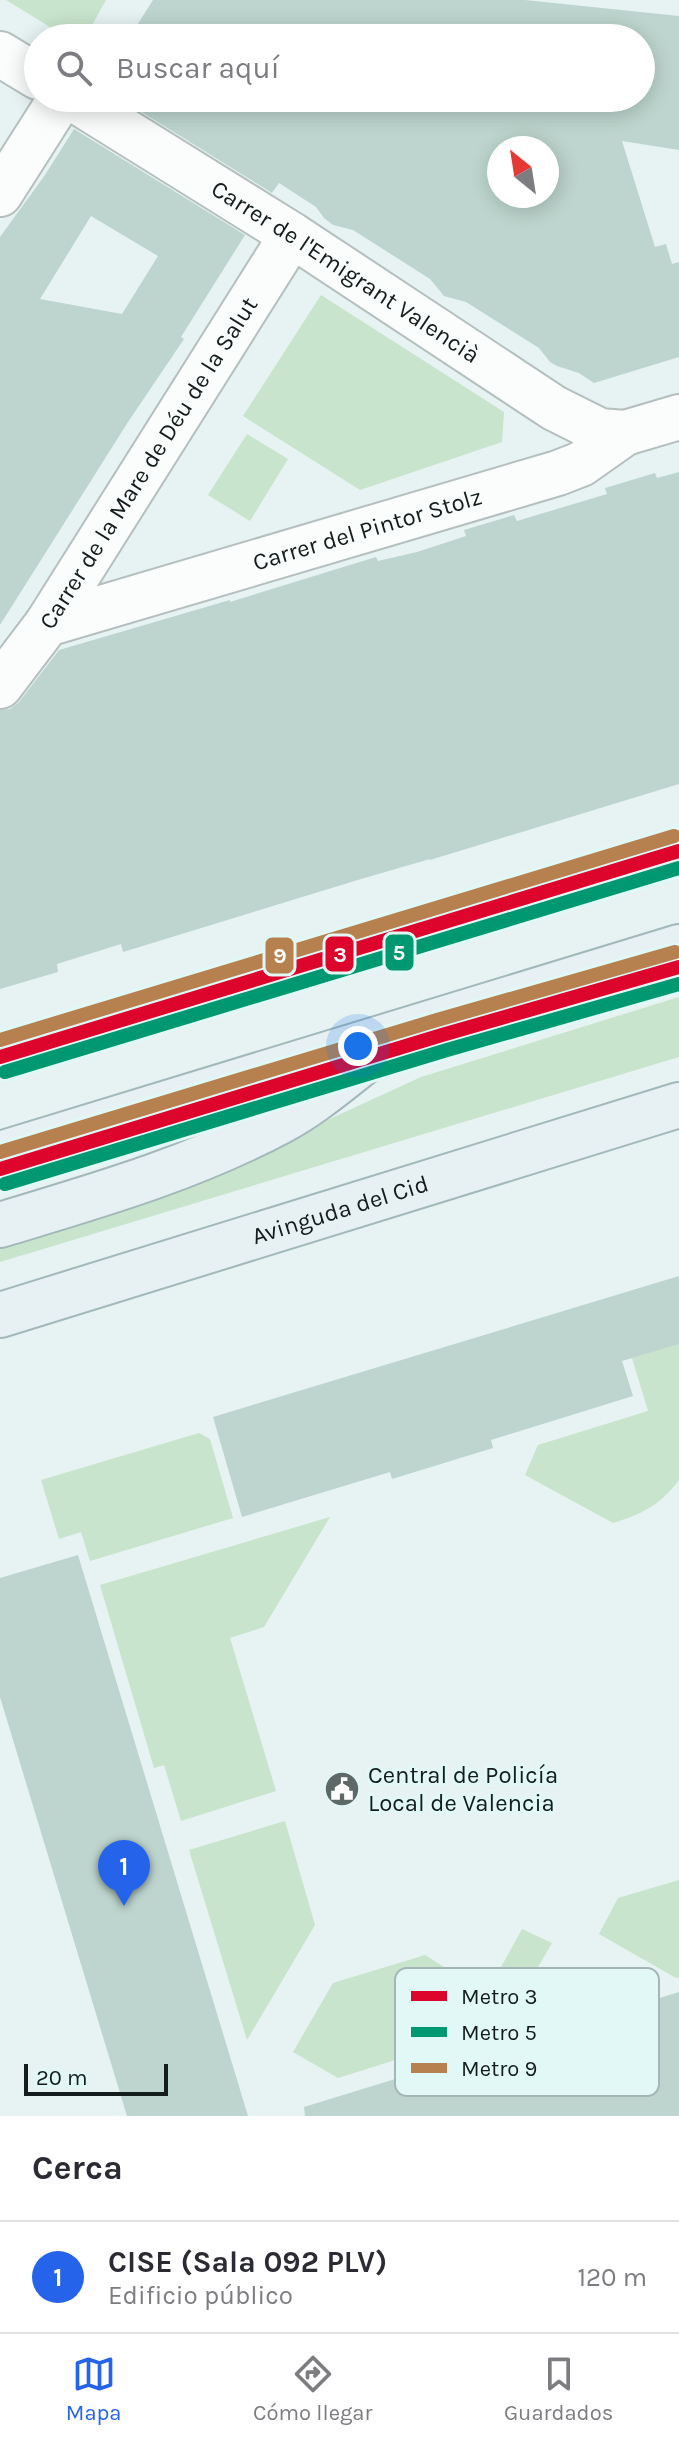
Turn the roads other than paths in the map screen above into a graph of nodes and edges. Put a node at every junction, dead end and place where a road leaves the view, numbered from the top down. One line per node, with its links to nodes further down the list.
1 (0, 54): 2 (street)
2 (24, 69)
3 (52, 112): 5 (street)
4 (94, 112): 6 (street, Carrer de l'Emigrant Valencià)
5 (0, 194)
6 (292, 235): 8 (street, Carrer de l'Emigrant Valencià); 9 (street, Carrer de la Mare de Déu de la Salut)
7 (679, 417): 8 (street, Carrer del Pintor Stolz)
8 (625, 433): 9 (street, Carrer del Pintor Stolz)
9 (47, 624): 10 (street, Carrer de la Mare de Déu de la Salut)
10 (0, 686)
11 (679, 947): 12 (main road)
12 (439, 1019): 14 (main road); 15 (main road)
13 (679, 1105): 16 (main road, Avinguda del Cid)
14 (0, 1154)
15 (0, 1225)
16 (0, 1315)

